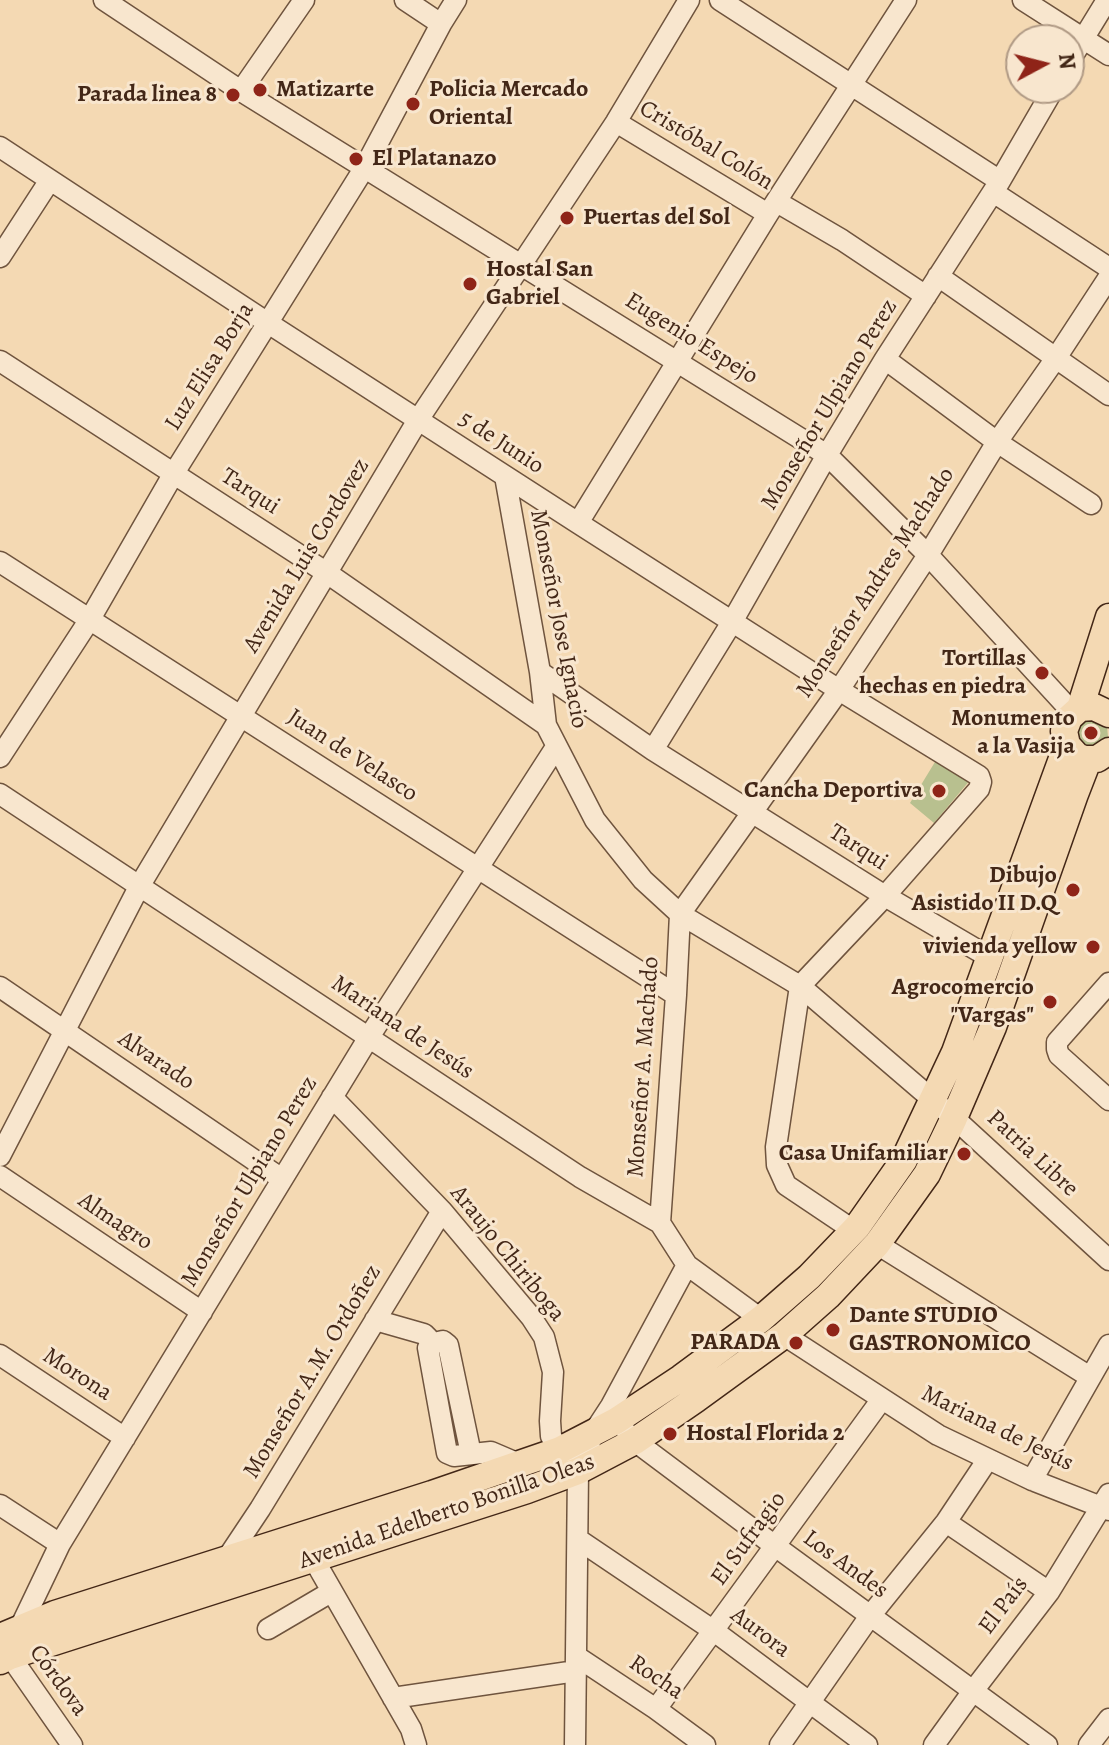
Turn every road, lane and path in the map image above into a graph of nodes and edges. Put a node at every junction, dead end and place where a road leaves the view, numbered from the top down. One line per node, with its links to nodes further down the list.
1 (104, 0): 16 (street, Eugenio Espejo)
2 (304, 0): 16 (street)
3 (405, 0): 10 (street)
4 (456, 0): 10 (street, Luz Elisa Borja)
5 (689, 0): 18 (street, Avenida Luis Cordovez)
6 (720, 0): 15 (street)
7 (906, 0): 15 (street)
8 (1023, 0): 11 (street)
9 (1107, 0): 12 (street)
10 (441, 24): 20 (street, Luz Elisa Borja)
11 (1061, 24)
12 (1085, 35)
13 (1085, 39): 14 (street)
14 (1109, 55)
15 (851, 84): 22 (street); 23 (street)
16 (241, 91): 20 (street, Eugenio Espejo)
17 (1045, 104): 22 (street, Monseñor Ulpiano Perez)
18 (616, 122): 23 (street, Cristóbal Colón); 25 (street, Avenida Luis Cordovez)
19 (0, 147): 21 (street, 5 de Junio)
20 (365, 167): 25 (street, Eugenio Espejo); 30 (street, Luz Elisa Borja)
21 (50, 180): 24 (street); 30 (street, 5 de Junio)
22 (997, 187): 26 (street); 27 (street, Monseñor Ulpiano Perez)
23 (773, 208): 29 (street, Cristóbal Colón); 34 (street)
24 (0, 257)
25 (521, 265): 34 (street, Eugenio Espejo); 36 (street, Avenida Luis Cordovez)
26 (1109, 268)
27 (938, 276): 29 (street, Monseñor Ulpiano Perez); 31 (street)
28 (1109, 277): 31 (street, Monseñor Andres Machado)
29 (926, 296): 32 (street, Monseñor Ulpiano Perez)
30 (268, 323): 36 (street, 5 de Junio); 39 (street, Luz Elisa Borja)
31 (1056, 358): 35 (street); 37 (street, Monseñor Andres Machado)
32 (885, 359): 37 (street); 38 (street, Monseñor Ulpiano Perez)
33 (0, 361): 39 (street, Tarqui)
34 (679, 362): 38 (street, Eugenio Espejo); 42 (street)
35 (1109, 395)
36 (418, 420): 40 (street, 5 de Junio); 45 (street, Avenida Luis Cordovez)
37 (997, 442): 41 (street); 43 (street, Monseñor Andres Machado)
38 (827, 455): 43 (street, Eugenio Espejo); 48 (street, Monseñor Ulpiano Perez)
39 (174, 473): 45 (street, Tarqui); 47 (street, Luz Elisa Borja)
40 (505, 476): 42 (street, 5 de Junio); 49 (street, Monseñor Jose Ignacio)
41 (1091, 504)
42 (578, 523): 48 (street, 5 de Junio)
43 (928, 555): 50 (street, Monseñor Andres Machado); 52 (street, Eugenio Espejo)
44 (0, 562): 47 (street, Juan de Velasco)
45 (327, 573): 53 (street, Avenida Luis Cordovez); 54 (street, Tarqui)
46 (1109, 617): 52 (main road)
47 (90, 619): 53 (street, Juan de Velasco); 58 (street, Luz Elisa Borja)
48 (732, 622): 50 (street, 5 de Junio); 57 (street, Monseñor Ulpiano Perez)
49 (540, 672): 54 (street, Monseñor Jose Ignacio); 57 (street, Tarqui)
50 (839, 690): 61 (street, Monseñor Andres Machado); 64 (street, 5 de Junio)
51 (1108, 709): 52 (main road)
52 (1076, 711): 55 (main road, Avenida Edelberto Bonilla Oleas)
53 (242, 716): 62 (street, Juan de Velasco); 63 (street, Avenida Luis Cordovez)
54 (546, 725): 56 (street, Monseñor Jose Ignacio)
55 (1067, 745): 59 (main road); 66 (main road, Avenida Edelberto Bonilla Oleas)
56 (556, 747): 62 (street, Monseñor Ulpiano Perez); 65 (street, Monseñor Jose Ignacio)
57 (653, 750): 61 (street, Tarqui)
58 (0, 757)
59 (1103, 763): 76 (main road, Avenida Edelberto Bonilla Oleas)
60 (0, 794): 63 (street, Mariana de Jesús)
61 (753, 811): 64 (street, Tarqui); 65 (street, Monseñor Andres Machado)
62 (478, 868): 70 (street, Juan de Velasco); 72 (street, Monseñor Ulpiano Perez)
63 (140, 885): 71 (street, Avenida Luis Cordovez); 72 (street, Mariana de Jesús)
64 (885, 896): 66 (street, Tarqui); 68 (street)
65 (680, 914): 68 (street, Monseñor Jose Ignacio); 70 (street, Monseñor A. Machado)
66 (989, 957): 75 (main road, Avenida Edelberto Bonilla Oleas)
67 (1109, 983): 74 (street)
68 (800, 986): 75 (street, Monseñor Jose Ignacio); 82 (street)
69 (0, 987): 71 (street, Alvarado)
70 (676, 995): 81 (street, Monseñor A. Machado)
71 (65, 1031): 77 (street, Avenida Luis Cordovez); 79 (street, Alvarado)
72 (369, 1037): 73 (street, Monseñor Ulpiano Perez); 81 (street, Mariana de Jesús)
73 (332, 1097): 79 (street, Monseñor Ulpiano Perez); 80 (street, Araujo Chiriboga)
74 (1109, 1100)
75 (933, 1101): 76 (street, Monseñor Jose Ignacio); 82 (main road, Avenida Edelberto Bonilla Oleas)
76 (954, 1118): 83 (main road, Avenida Edelberto Bonilla Oleas); 84 (street, Patria Libre)
77 (0, 1156)
78 (0, 1176): 86 (street, Almagro)
79 (282, 1179): 86 (street, Monseñor Ulpiano Perez)
80 (442, 1211): 88 (street, Monseñor A.M. Ordoñez); 97 (street, Araujo Chiriboga)
81 (660, 1223): 85 (street, Mariana de Jesús)
82 (853, 1230): 87 (main road, Avenida Edelberto Bonilla Oleas)
83 (877, 1244): 89 (main road, Avenida Edelberto Bonilla Oleas); 92 (street)
84 (1109, 1260)
85 (687, 1265): 87 (street, Mariana de Jesús); 94 (street)
86 (202, 1312): 95 (street, Monseñor Ulpiano Perez)
87 (761, 1319): 94 (main road, Avenida Edelberto Bonilla Oleas)
88 (375, 1320): 99 (street); 109 (street, Monseñor A.M. Ordoñez)
89 (784, 1335): 93 (street, Mariana de Jesús); 96 (main road, Avenida Edelberto Bonilla Oleas)
90 (1109, 1345): 92 (street)
91 (0, 1355): 95 (street, Morona)
92 (1090, 1377): 101 (street)
93 (882, 1399): 98 (street, Mariana de Jesús); 107 (street, El Sufragio)
94 (605, 1427): 96 (street, Los Andes); 97 (main road, Avenida Edelberto Bonilla Oleas); 100 (street)
95 (125, 1438): 106 (street, Monseñor Ulpiano Perez)
96 (635, 1441): 100 (main road, Avenida Edelberto Bonilla Oleas); 107 (street, Los Andes)
97 (560, 1450): 99 (main road, Avenida Edelberto Bonilla Oleas); 100 (street, Araujo Chiriboga)
98 (988, 1459): 101 (street, Mariana de Jesús); 104 (street)
99 (519, 1464): 109 (main road, Avenida Edelberto Bonilla Oleas)
100 (578, 1471): 105 (street); 108 (main road, Avenida Edelberto Bonilla Oleas)
101 (1032, 1480): 102 (street, Mariana de Jesús)
102 (1106, 1503): 111 (street, El País)
103 (0, 1505): 106 (street)
104 (946, 1522): 111 (street); 112 (street)
105 (579, 1540): 114 (street, Aurora); 116 (street)
106 (60, 1544): 115 (street, Monseñor Ulpiano Perez)
107 (775, 1546): 112 (street, Los Andes); 114 (street, El Sufragio)
108 (313, 1558): 110 (street); 115 (main road, Avenida Edelberto Bonilla Oleas)
109 (226, 1560): 115 (main road, Avenida Edelberto Bonilla Oleas)
110 (331, 1592): 113 (street); 118 (street)
111 (1049, 1592): 117 (street, El País)
112 (870, 1616): 117 (street, Los Andes); 119 (street)
113 (268, 1629)
114 (714, 1631): 119 (street, Aurora); 120 (street, El Sufragio)
115 (6, 1646): 122 (street, Córdova)
116 (576, 1663): 118 (street); 120 (street, Rocha); 124 (street)
117 (973, 1691): 128 (street, El País); 129 (street, Los Andes)
118 (393, 1698): 123 (street)
119 (809, 1703): 126 (street); 127 (street, Aurora)
120 (656, 1709): 125 (street, Rocha)
121 (1109, 1719): 130 (street)
122 (72, 1745)
123 (416, 1745)
124 (575, 1745)
125 (705, 1745)
126 (780, 1745)
127 (867, 1745)
128 (934, 1745)
129 (1047, 1745)
130 (1089, 1745)

